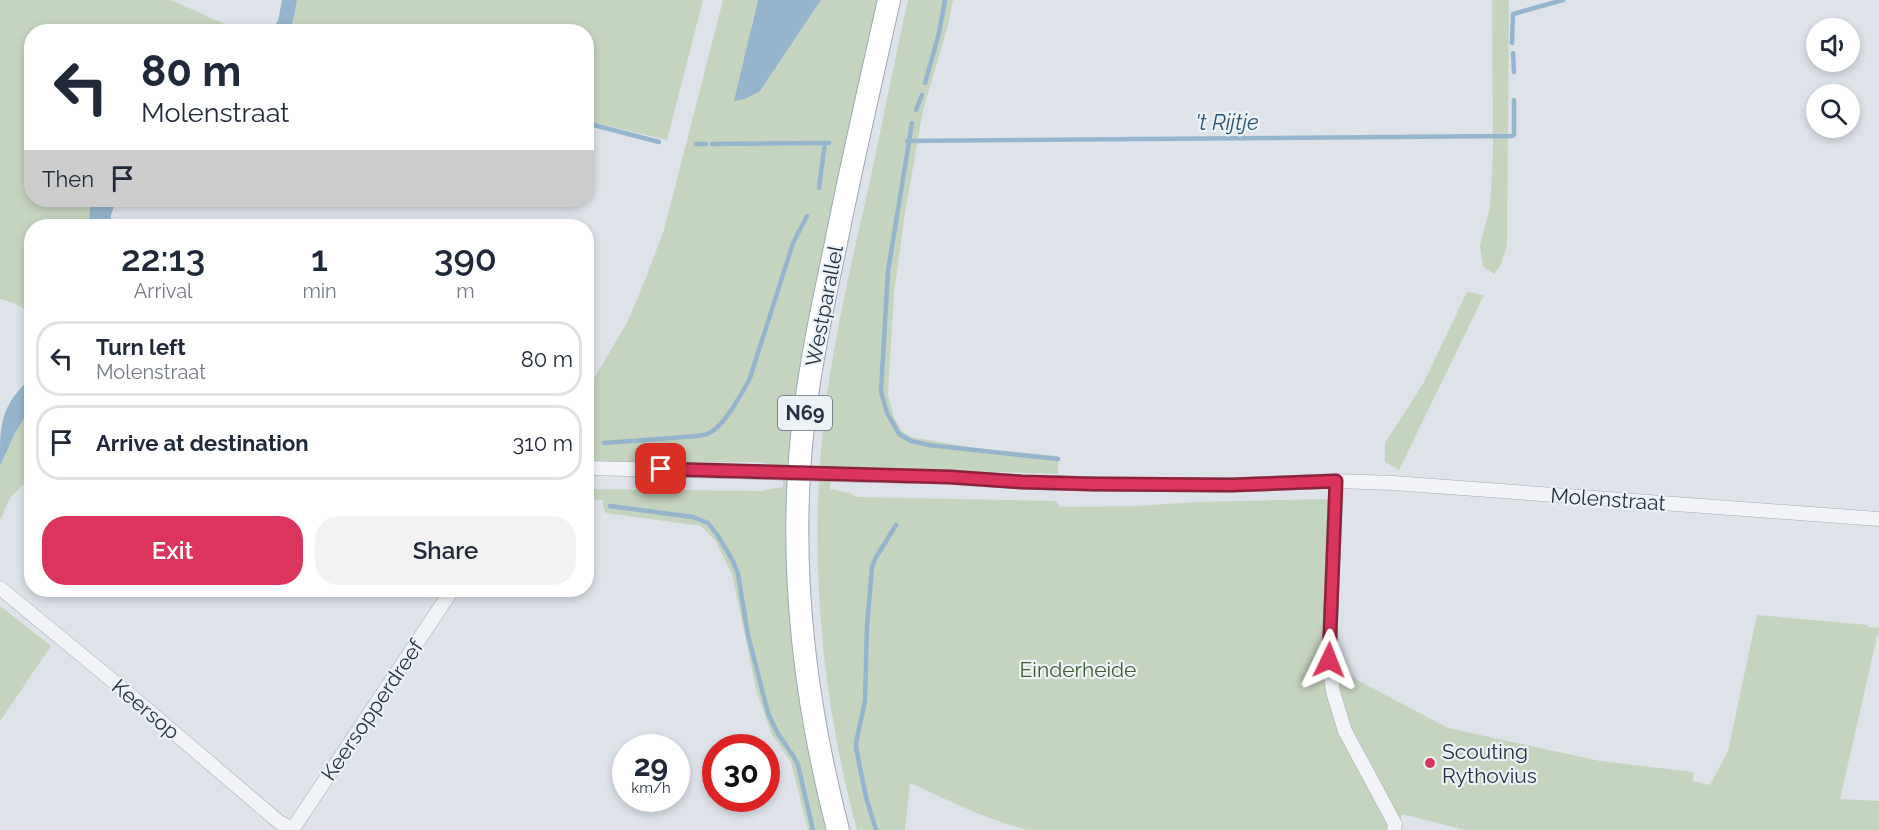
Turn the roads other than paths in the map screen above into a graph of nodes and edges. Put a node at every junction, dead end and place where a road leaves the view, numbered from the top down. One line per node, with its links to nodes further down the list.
1 (889, 0): 9 (main road, Westparallel / N69)
2 (903, 0): 10 (main road, Westparallel / N69)
3 (594, 468): 4 (street, Molenstraat, bridge)
4 (1336, 481): 5 (street, Molenstraat); 11 (street)
5 (1879, 519)
6 (0, 588): 8 (street, Keersop)
7 (447, 597): 8 (street, Keersopperdreef)
8 (292, 829)
9 (838, 830)
10 (853, 830)
11 (1394, 830)

